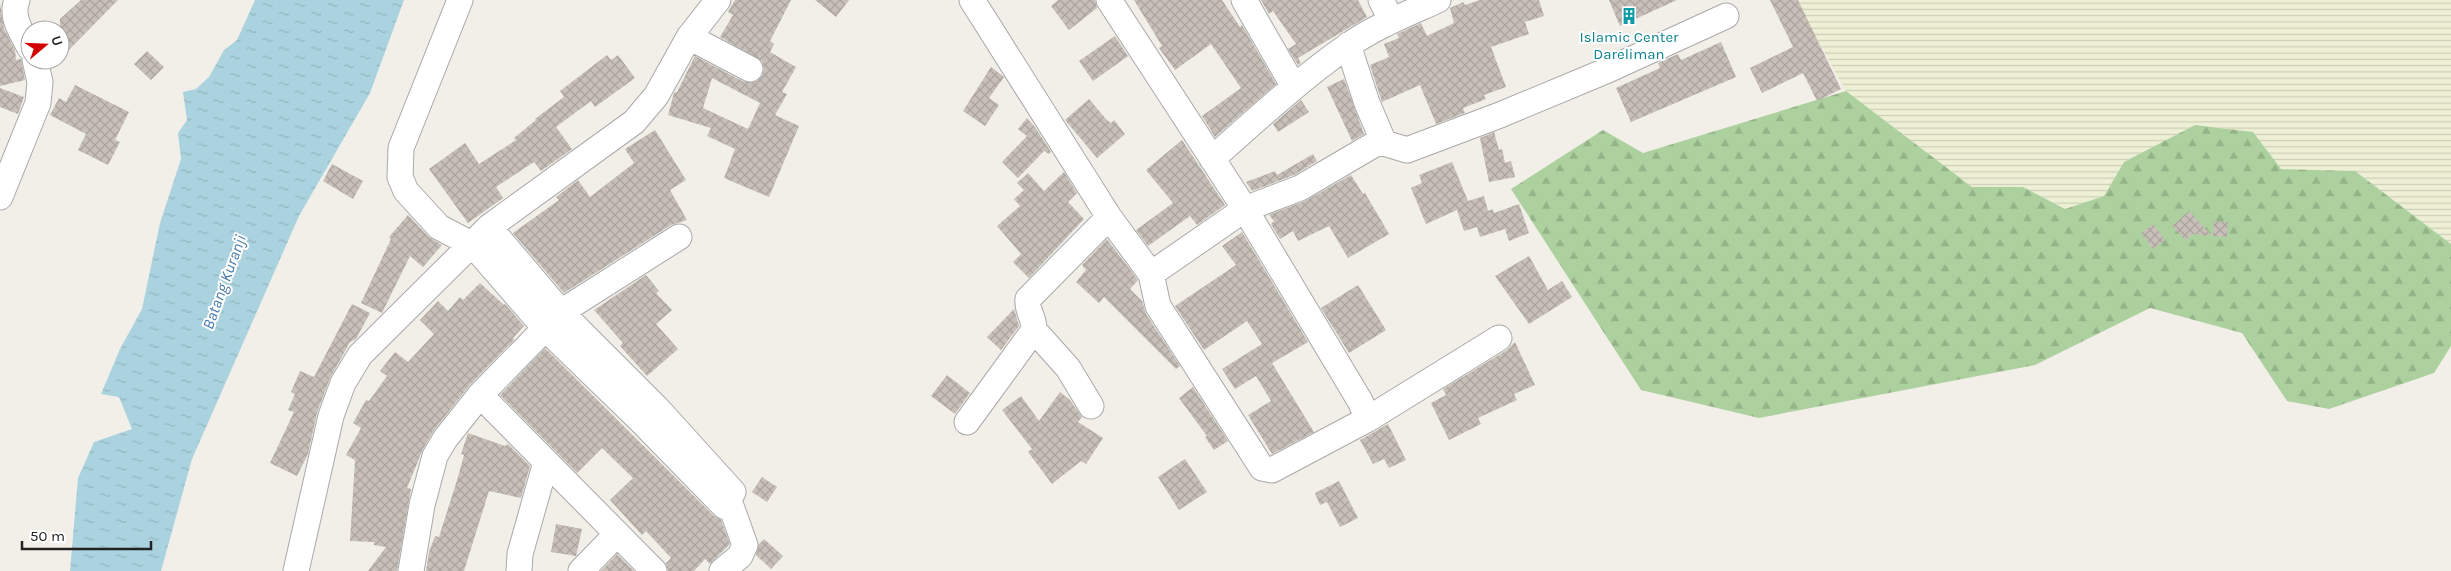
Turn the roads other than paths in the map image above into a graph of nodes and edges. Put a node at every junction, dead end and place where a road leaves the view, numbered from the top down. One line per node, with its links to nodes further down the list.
1 (17, 0): 10 (street)
2 (460, 0): 21 (street)
3 (718, 0): 11 (street)
4 (972, 0): 20 (street)
5 (1109, 0): 17 (street)
6 (1244, 0): 15 (street)
7 (1438, 0): 8 (street)
8 (1387, 10): 12 (street)
9 (1726, 16): 16 (street)
10 (20, 29)
11 (689, 37): 13 (street); 21 (street)
12 (1348, 45): 15 (street); 16 (street)
13 (750, 69)
14 (37, 70): 18 (street)
15 (1294, 86): 17 (street)
16 (1384, 143): 19 (street)
17 (1212, 159): 19 (street)
18 (0, 196)
19 (1245, 209): 23 (street); 29 (street)
20 (1109, 218): 23 (street); 25 (street)
21 (481, 236): 24 (street); 33 (street)
22 (679, 237): 24 (street)
23 (1151, 274): 29 (street)
24 (553, 320): 27 (street); 38 (street)
25 (1034, 330): 28 (street); 30 (street)
26 (1499, 338): 29 (street)
27 (480, 394): 31 (street); 34 (street)
28 (1091, 406)
29 (1368, 419)
30 (967, 422)
31 (546, 462): 32 (street); 35 (street)
32 (617, 534): 36 (street); 37 (street)
33 (296, 571)
34 (411, 571)
35 (519, 571)
36 (582, 571)
37 (654, 571)
38 (722, 571)

